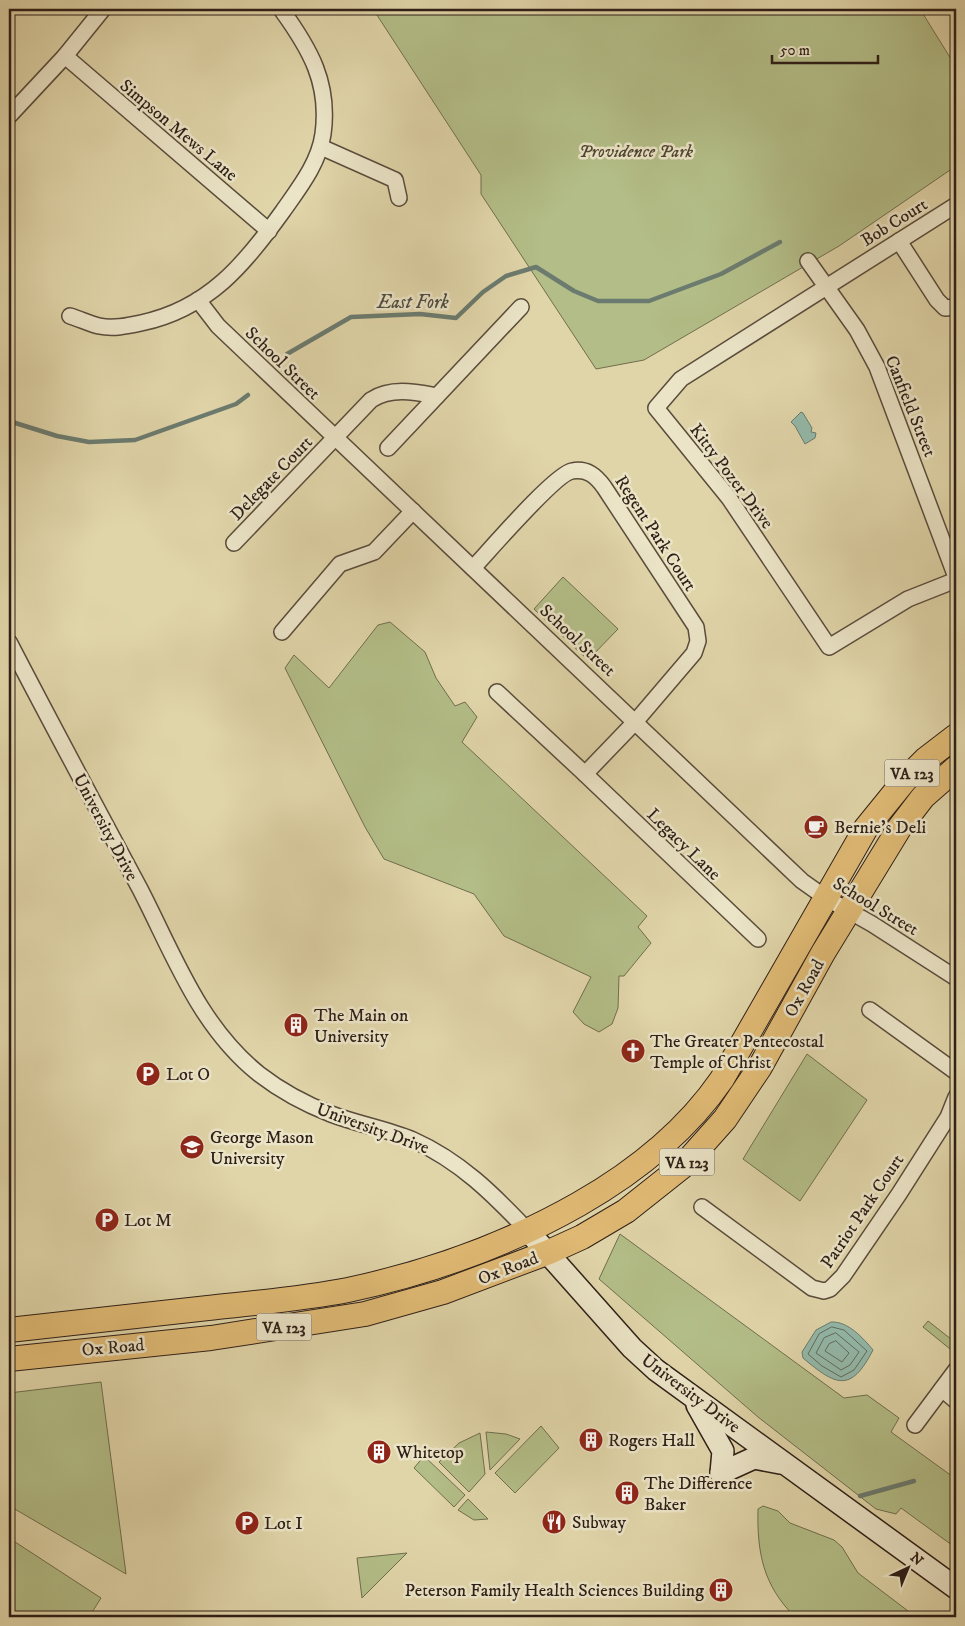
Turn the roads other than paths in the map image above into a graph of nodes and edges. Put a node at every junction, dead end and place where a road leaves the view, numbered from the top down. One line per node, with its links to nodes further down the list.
1 (103, 9): 3 (street)
2 (281, 9): 5 (street)
3 (64, 56): 4 (street); 8 (street, Simpson Mews Lane)
4 (9, 116)
5 (321, 147): 6 (street); 8 (street)
6 (400, 198)
7 (956, 205): 9 (street, Bob Court)
8 (269, 231): 13 (street)
9 (899, 241): 11 (street, Bob Court); 15 (street)
10 (808, 261): 12 (street, Canfield Street)
11 (852, 271): 12 (street, Kitty Pozer Drive)
12 (827, 286): 23 (street, Canfield Street); 23 (street, Kitty Pozer Drive)
13 (198, 300): 16 (street); 18 (street, School Street)
14 (521, 307): 17 (street)
15 (956, 307)
16 (70, 316)
17 (437, 396): 18 (street, Delegate Court); 19 (street)
18 (335, 438): 20 (street, School Street); 21 (street, Delegate Court)
19 (388, 448)
20 (413, 511): 22 (street, School Street); 24 (street)
21 (234, 543)
22 (473, 568): 27 (street, School Street); 27 (street, Regent Park Court)
23 (956, 578)
24 (282, 632)
25 (9, 642): 39 (street, University Drive)
26 (497, 692): 30 (street, Legacy Lane)
27 (636, 721): 30 (street); 31 (street, School Street)
28 (956, 736): 31 (main road, VA 123)
29 (956, 768): 32 (main road, VA 123)
30 (585, 774): 33 (street, Legacy Lane)
31 (826, 898): 32 (street, School Street); 39 (main road, Ox Road / VA 123)
32 (848, 910): 34 (street, School Street); 40 (main road, Ox Road / VA 123)
33 (758, 939)
34 (956, 978)
35 (870, 1010): 36 (street)
36 (956, 1072)
37 (956, 1097): 38 (street, Patriot Park Court)
38 (702, 1207)
39 (528, 1231): 40 (street, University Drive); 41 (main road, Ox Road / VA 123)
40 (549, 1252): 42 (main road, Ox Road / VA 123); 45 (street, University Drive)
41 (9, 1330)
42 (9, 1359)
43 (956, 1370): 44 (street)
44 (942, 1389): 46 (street); 47 (street)
45 (692, 1396): 48 (street, University Drive); 48 (street)
46 (956, 1400)
47 (915, 1425)
48 (786, 1464): 49 (street, University Drive)
49 (956, 1588)

